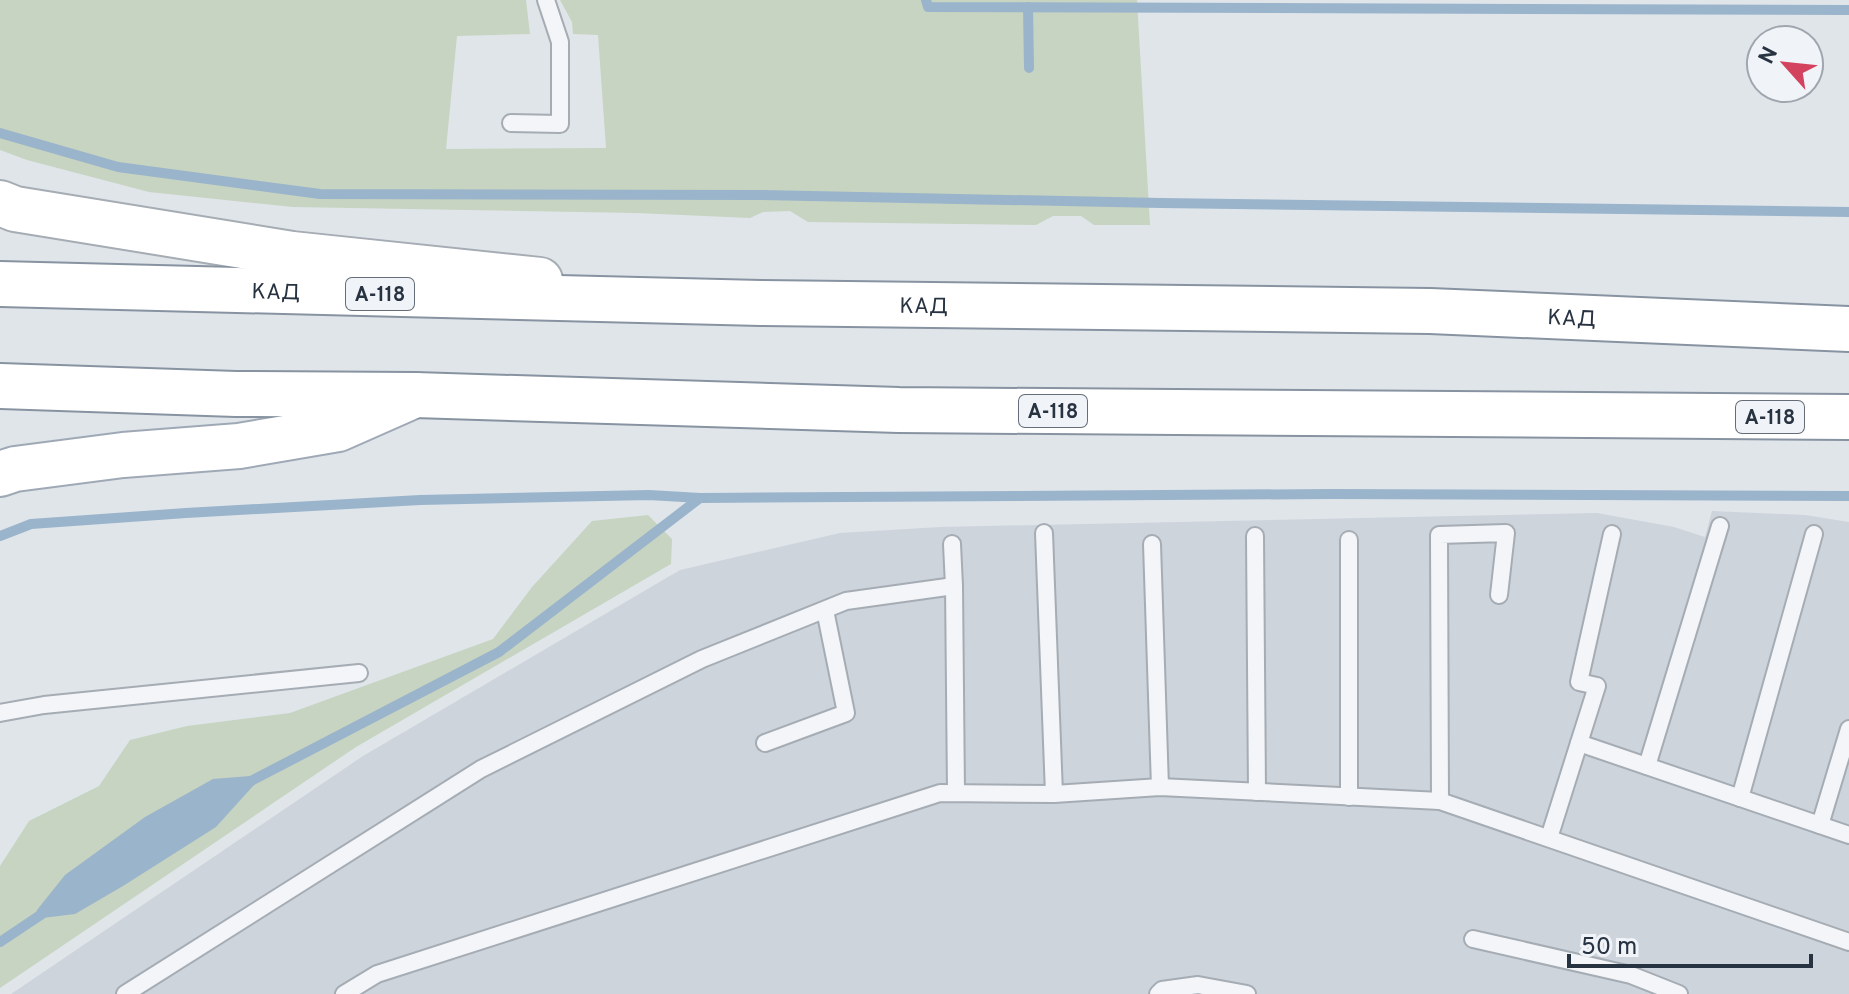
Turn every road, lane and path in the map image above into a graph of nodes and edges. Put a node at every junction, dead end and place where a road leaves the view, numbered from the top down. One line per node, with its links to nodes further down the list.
1 (546, 0): 2 (lane)
2 (511, 123)
3 (0, 203): 5 (main road)
4 (0, 284): 5 (main road, КАД / А-118)
5 (761, 303): 6 (main road, КАД / А-118)
6 (1849, 329)
7 (0, 386): 8 (main road, А-118)
8 (415, 395): 9 (main road, А-118); 10 (main road)
9 (1849, 417)
10 (0, 474)
11 (1720, 526): 27 (lane)
12 (1044, 533): 31 (lane)
13 (1612, 534): 26 (lane)
14 (1814, 534): 33 (lane)
15 (1255, 536): 29 (lane)
16 (1349, 540): 32 (lane)
17 (952, 544): 19 (lane)
18 (1152, 544): 28 (lane)
19 (954, 586): 21 (lane); 30 (lane)
20 (1499, 595): 34 (lane)
21 (825, 610): 25 (lane); 40 (lane)
22 (359, 673): 23 (lane)
23 (0, 713)
24 (1849, 729): 35 (lane)
25 (765, 743)
26 (1579, 743): 27 (lane); 37 (lane)
27 (1647, 766): 33 (lane)
28 (1160, 787): 29 (lane); 31 (lane)
29 (1257, 792): 32 (lane)
30 (956, 793): 31 (lane); 41 (lane)
31 (1054, 794)
32 (1349, 797): 34 (lane)
33 (1740, 798): 35 (lane)
34 (1440, 801): 37 (lane)
35 (1820, 825): 36 (lane)
36 (1849, 835)
37 (1549, 838): 39 (lane)
38 (1473, 939): 44 (lane)
39 (1849, 942)
40 (125, 994)
41 (344, 994)
42 (1158, 994): 43 (lane)
43 (1247, 994)
44 (1679, 994)

